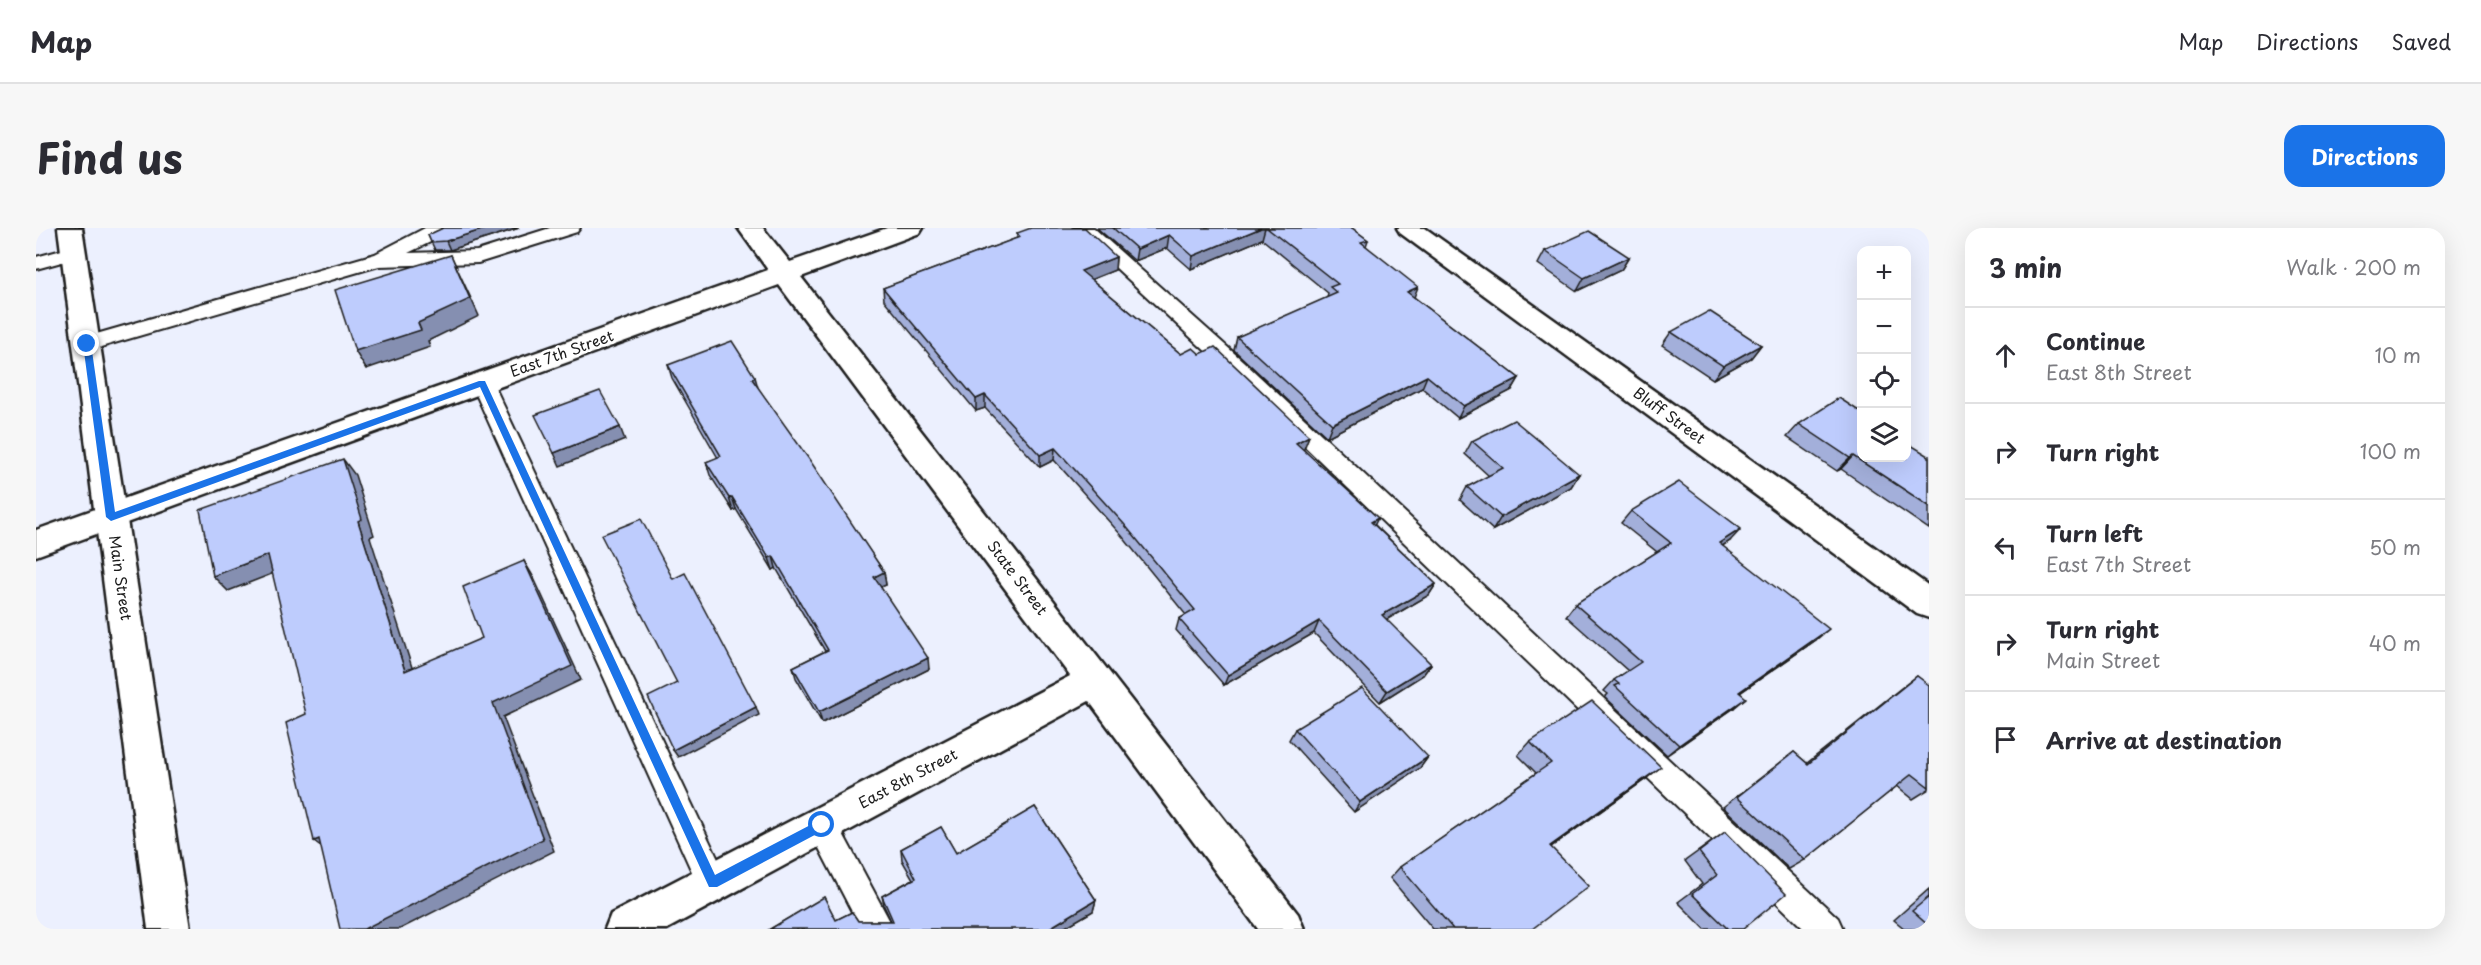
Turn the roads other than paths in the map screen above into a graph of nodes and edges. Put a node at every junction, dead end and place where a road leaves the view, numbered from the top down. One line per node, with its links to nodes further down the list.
1 (444, 228): 8 (lane)
2 (570, 228): 8 (lane)
3 (750, 228): 10 (street, State Street)
4 (911, 228): 10 (street, East 7th Street)
5 (1083, 228): 23 (lane)
6 (1409, 228): 15 (street, Bluff Street)
7 (71, 240): 9 (lane); 11 (street, Main Street)
8 (378, 260): 11 (lane)
9 (36, 263)
10 (785, 274): 12 (street, East 7th Street); 16 (street, State Street)
11 (87, 344): 13 (street, Main Street)
12 (482, 383): 13 (street, East 7th Street); 18 (lane)
13 (111, 517): 14 (street, East 7th Street); 19 (street, Main Street)
14 (36, 543)
15 (1929, 604)
16 (1094, 681): 17 (street, East 8th Street); 22 (street, State Street)
17 (822, 825): 18 (street, East 8th Street); 21 (lane)
18 (713, 883): 20 (street, East 8th Street)
19 (169, 929)
20 (626, 929)
21 (878, 929)
22 (1284, 929)
23 (1827, 929)

